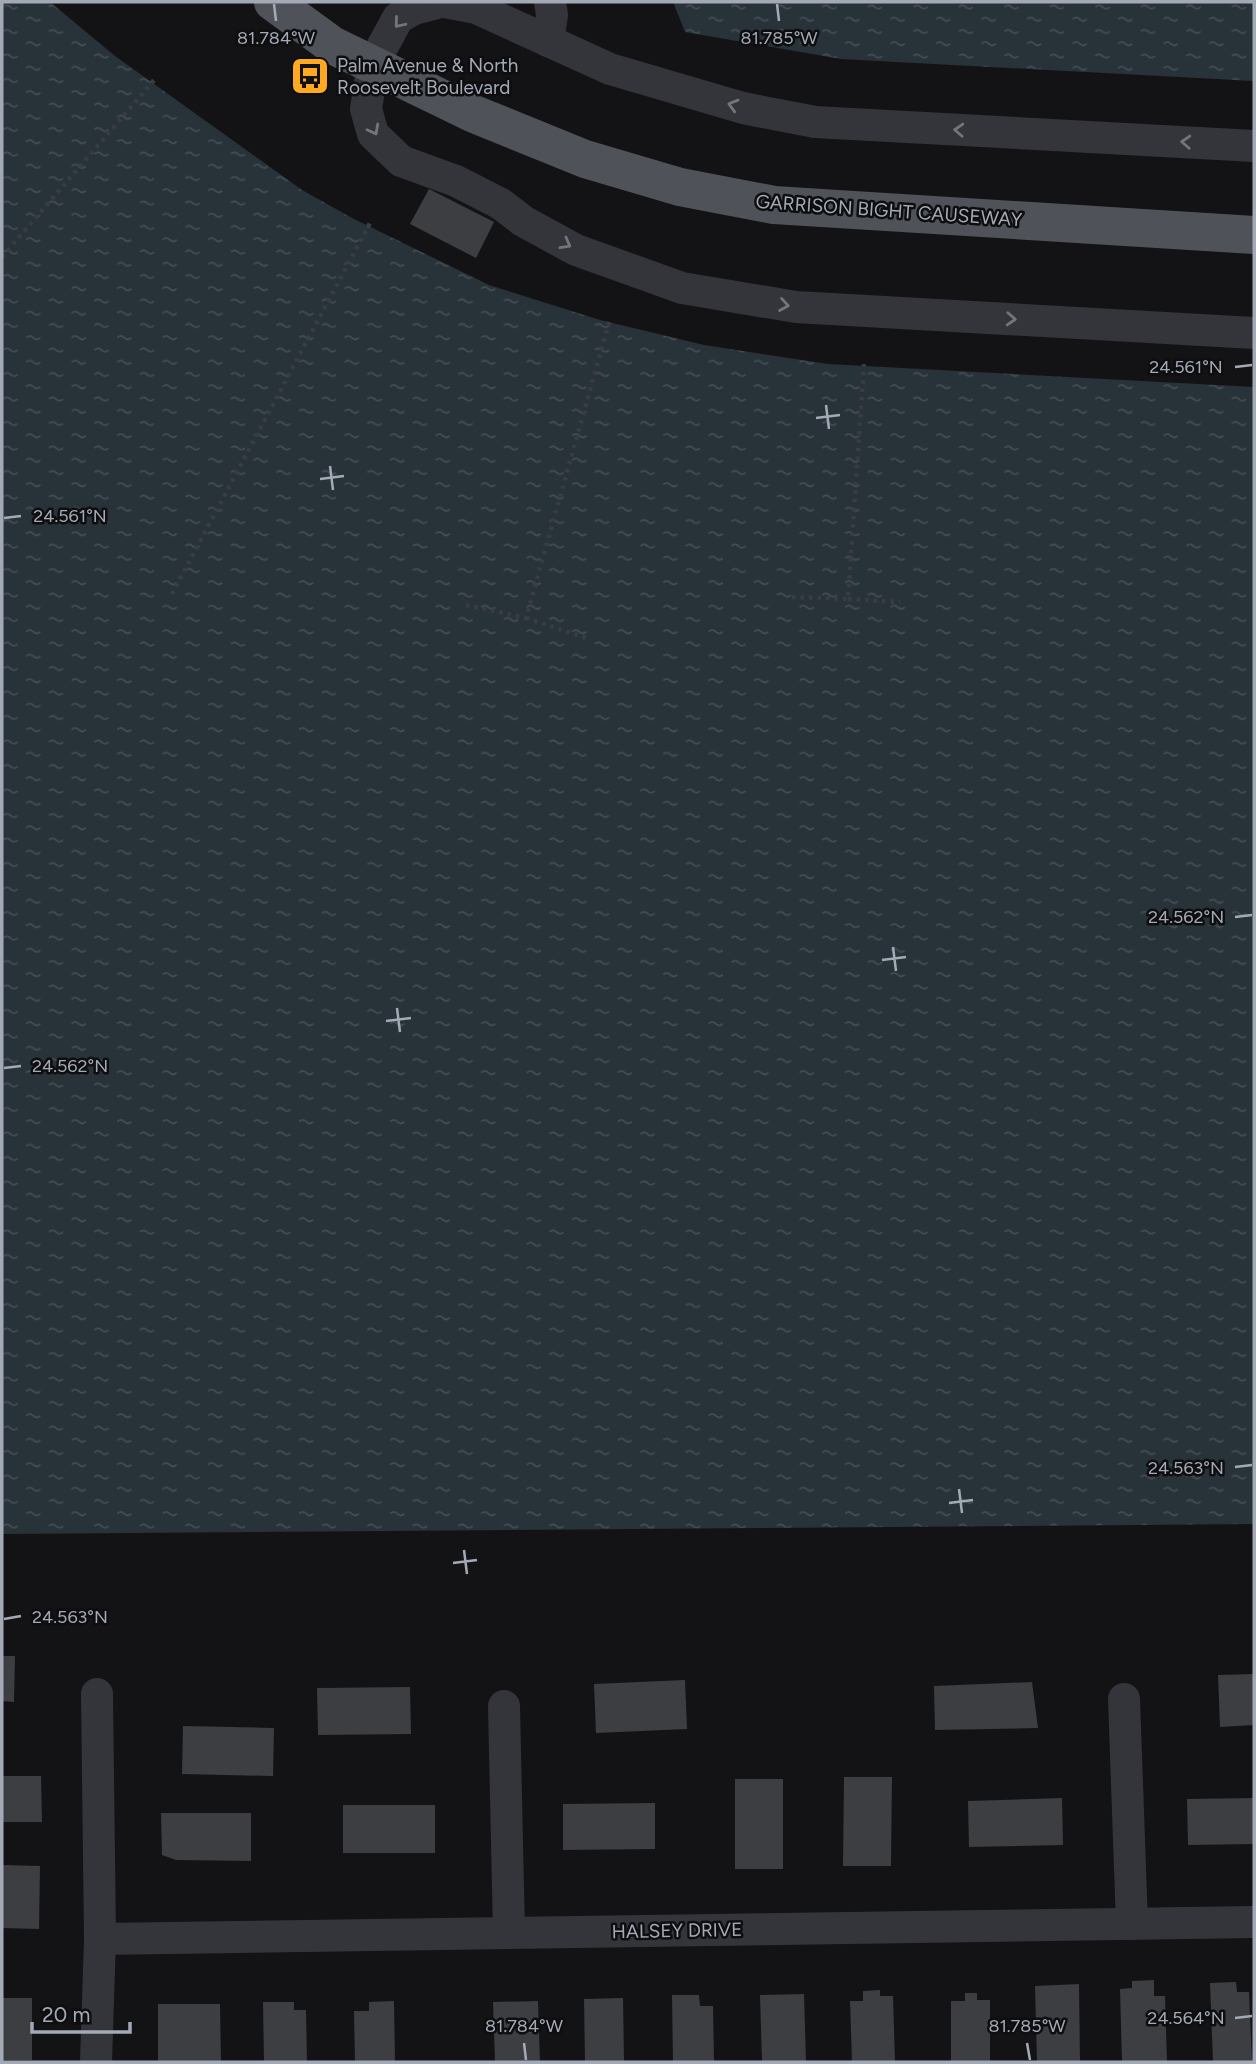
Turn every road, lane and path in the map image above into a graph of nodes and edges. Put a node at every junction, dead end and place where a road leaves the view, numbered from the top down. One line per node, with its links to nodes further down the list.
1 (7, 2): 5 (path)
2 (273, 2): 7 (main road, GARRISON BIGHT CAUSEWAY)
3 (443, 2): 6 (street); 7 (street, one-way to 7)
4 (550, 2): 6 (street)
5 (2, 5)
6 (548, 41): 9 (street, one-way to 6)
7 (373, 64): 11 (main road, GARRISON BIGHT CAUSEWAY); 14 (street, one-way to 14)
8 (155, 79): 12 (path)
9 (1254, 146)
10 (371, 221): 16 (path)
11 (1254, 235)
12 (2, 257)
13 (610, 319): 21 (path)
14 (1254, 333)
15 (864, 364): 18 (path)
16 (172, 594)
17 (792, 597): 18 (path)
18 (848, 599): 19 (path)
19 (900, 602)
20 (466, 605): 21 (path)
21 (526, 618): 22 (path)
22 (586, 638)
23 (97, 1693): 29 (street)
24 (1124, 1699): 27 (street)
25 (504, 1706): 28 (street)
26 (1254, 1922): 27 (street, HALSEY DRIVE)
27 (1132, 1924): 28 (street, HALSEY DRIVE)
28 (509, 1933): 29 (street, HALSEY DRIVE)
29 (100, 1939): 30 (street)
30 (96, 2062)

